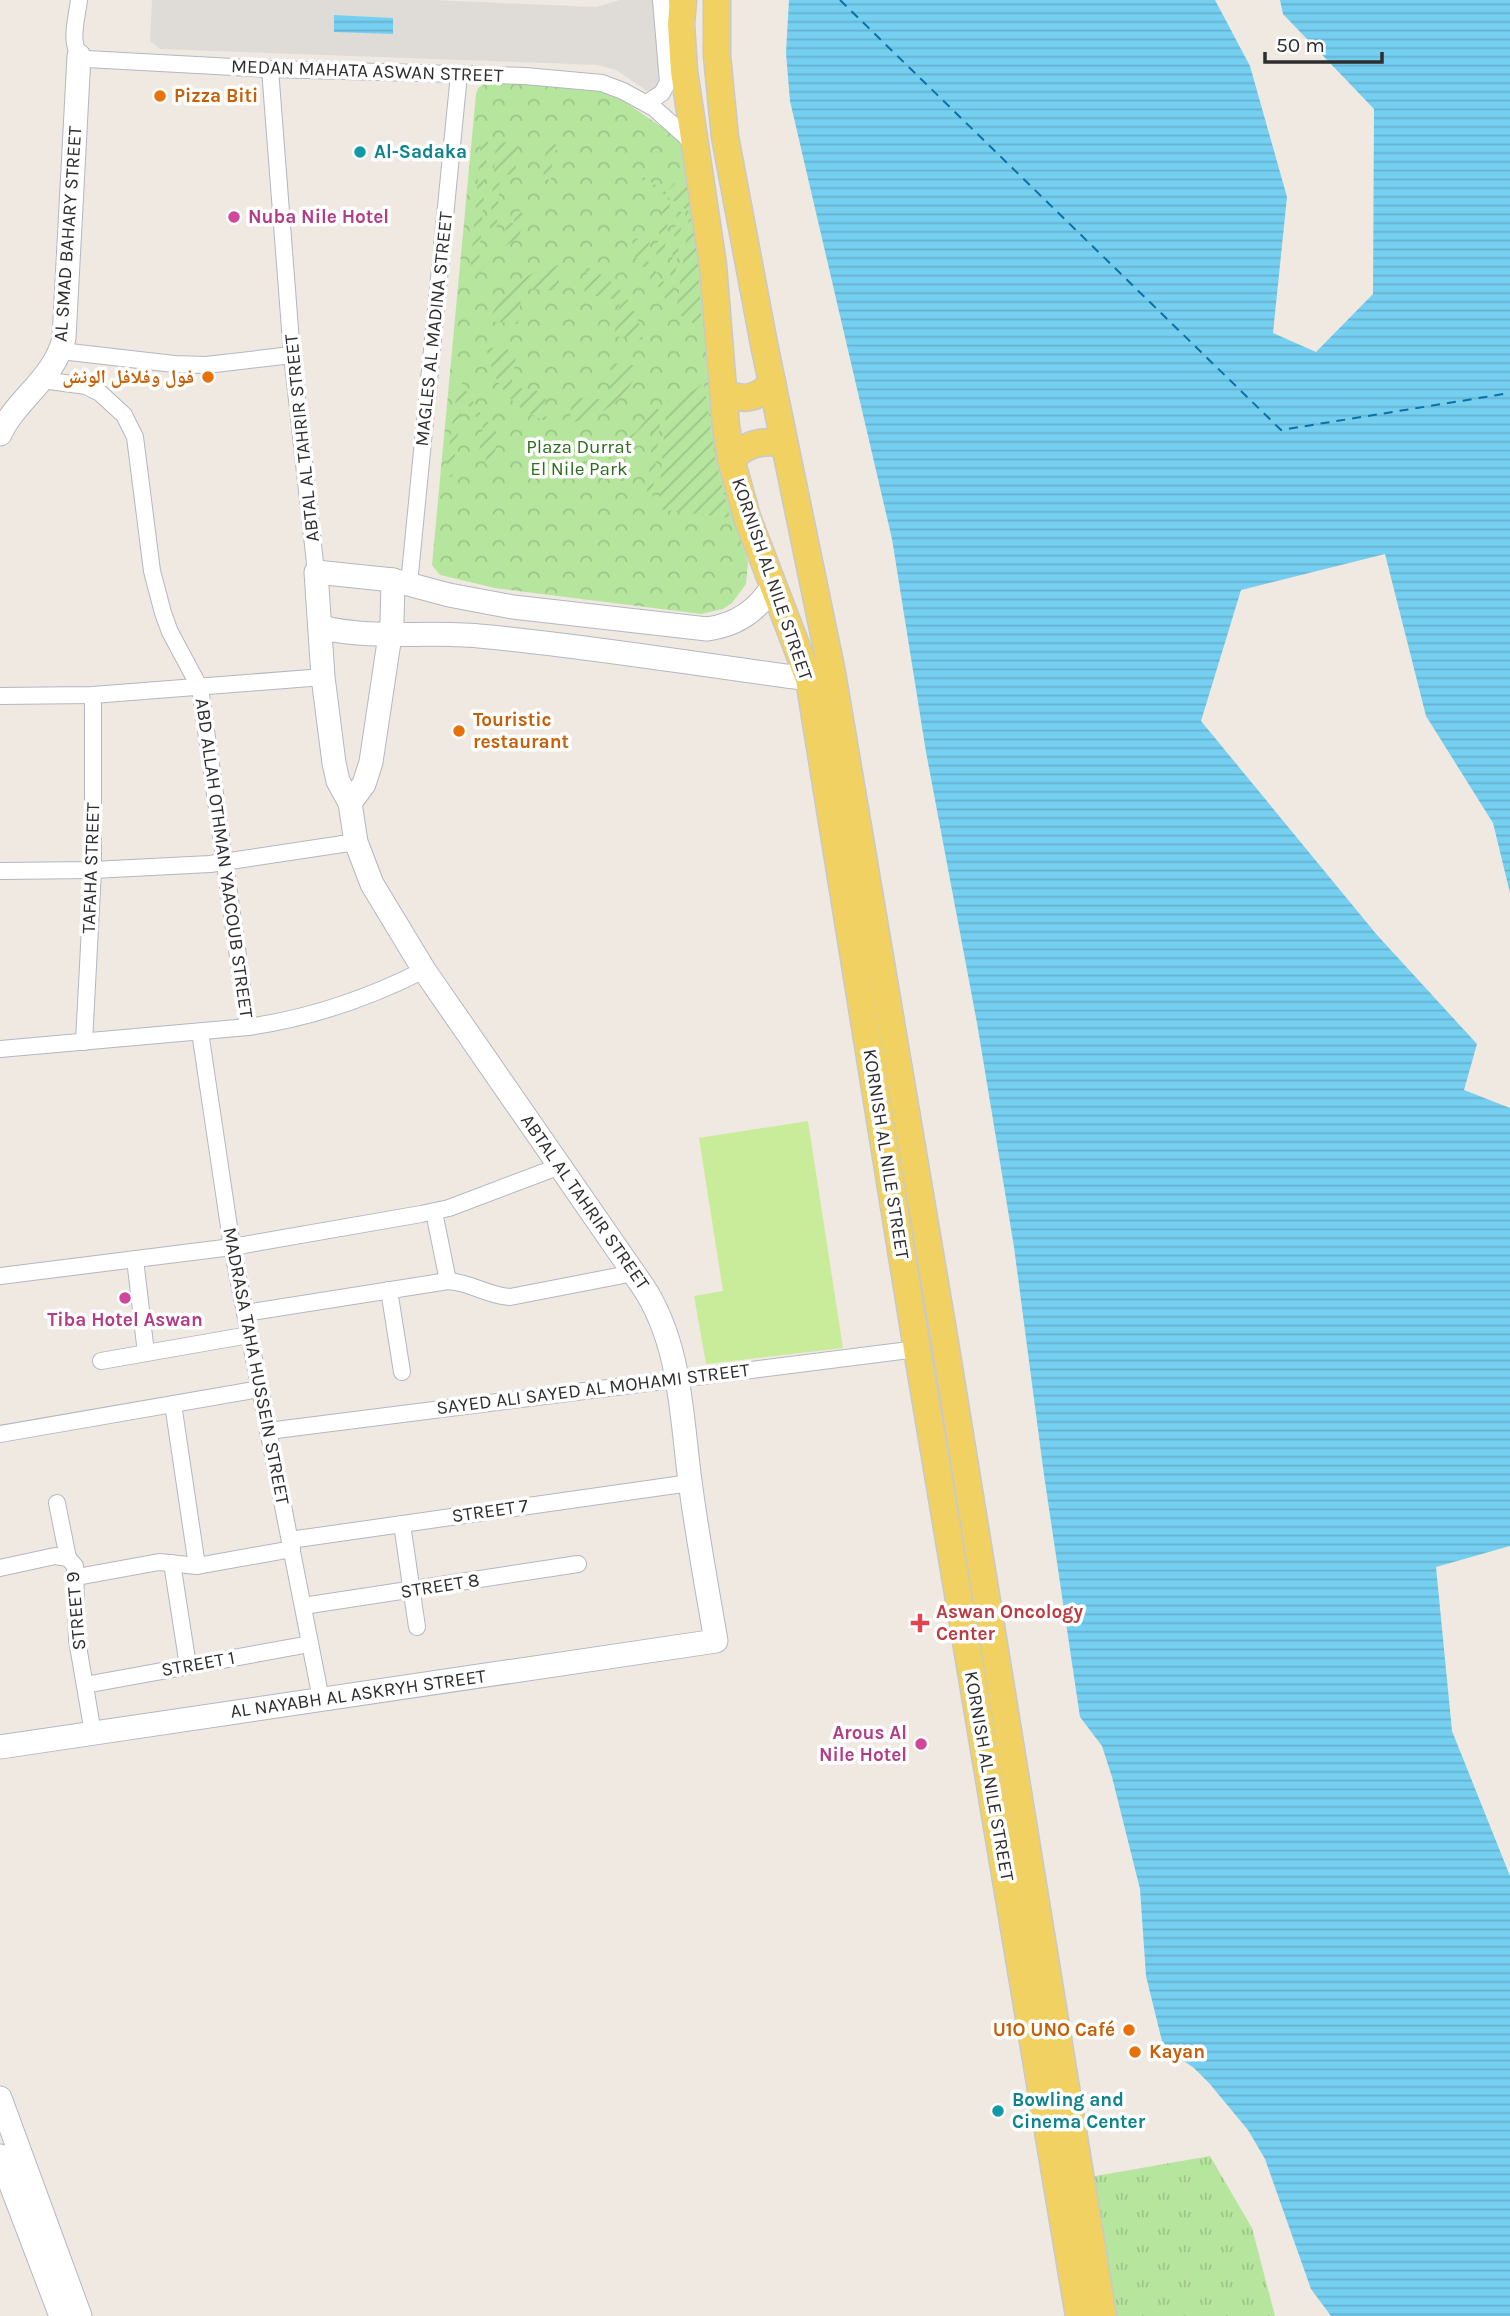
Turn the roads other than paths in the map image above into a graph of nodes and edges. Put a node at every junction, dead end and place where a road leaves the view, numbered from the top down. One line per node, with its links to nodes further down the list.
1 (79, 0): 5 (street)
2 (661, 0): 8 (street)
3 (683, 0): 9 (main road, KORNISH AL NILE STREET)
4 (717, 0): 13 (main road, KORNISH AL NILE STREET)
5 (79, 55): 6 (street, MEDAN MAHATA ASWAN STREET); 10 (street, AL SMAD BAHARY STREET)
6 (270, 69): 7 (street, MEDAN MAHATA ASWAN STREET); 11 (street, ABTAL AL TAHRIR STREET)
7 (459, 74): 8 (street, MEDAN MAHATA ASWAN STREET); 19 (street, MAGLES AL MADINA STREET)
8 (647, 103): 9 (street, MEDAN MAHATA ASWAN STREET)
9 (693, 143): 14 (main road, KORNISH AL NILE STREET)
10 (61, 351): 11 (street); 12 (street, AL SMAD BAHARY STREET)
11 (292, 355): 18 (street, ABTAL AL TAHRIR STREET)
12 (43, 380): 15 (street, AL SMAD BAHARY STREET); 25 (street, ABD ALLAH OTHMAN YAACOUB STREET)
13 (772, 382): 14 (main road); 16 (main road, KORNISH AL NILE STREET)
14 (724, 392): 17 (main road, KORNISH AL NILE STREET)
15 (0, 435)
16 (784, 444): 17 (main road); 83 (main road, KORNISH AL NILE STREET)
17 (731, 459): 20 (main road, KORNISH AL NILE STREET)
18 (316, 572): 19 (street); 21 (street, ABTAL AL TAHRIR STREET)
19 (401, 582): 20 (street); 22 (street)
20 (773, 586): 24 (main road, KORNISH AL NILE STREET)
21 (320, 626): 22 (street); 23 (street, ABTAL AL TAHRIR STREET)
22 (390, 636): 24 (street); 28 (street)
23 (323, 677): 25 (street); 28 (street, ABTAL AL TAHRIR STREET)
24 (808, 679): 48 (main road, KORNISH AL NILE STREET)
25 (200, 688): 26 (street); 30 (street, ABD ALLAH OTHMAN YAACOUB STREET)
26 (93, 695): 27 (street); 31 (street, TAFAHA STREET)
27 (0, 696)
28 (350, 803): 29 (street, ABTAL AL TAHRIR STREET)
29 (356, 842): 30 (street); 33 (street, ABTAL AL TAHRIR STREET)
30 (225, 862): 31 (street); 34 (street, ABD ALLAH OTHMAN YAACOUB STREET)
31 (93, 870): 32 (street); 36 (street, TAFAHA STREET)
32 (0, 871)
33 (424, 970): 34 (street); 38 (street, ABTAL AL TAHRIR STREET)
34 (248, 1027): 35 (street)
35 (200, 1032): 36 (street); 40 (street, MADRASA TAHA HUSSEIN STREET)
36 (84, 1042): 37 (street)
37 (0, 1049)
38 (560, 1166): 39 (street); 42 (street, ABTAL AL TAHRIR STREET)
39 (434, 1212): 40 (street); 44 (street)
40 (232, 1247): 41 (street); 46 (street, MADRASA TAHA HUSSEIN STREET)
41 (135, 1259): 43 (street); 49 (street)
42 (634, 1273): 44 (street); 52 (street, ABTAL AL TAHRIR STREET)
43 (0, 1276)
44 (448, 1281): 45 (street)
45 (389, 1290): 46 (street); 51 (street)
46 (245, 1313): 47 (street, MADRASA TAHA HUSSEIN STREET)
47 (249, 1335): 49 (street); 53 (street, MADRASA TAHA HUSSEIN STREET)
48 (918, 1349): 52 (street, SAYED ALI SAYED AL MOHAMI STREET); 82 (main road, KORNISH AL NILE STREET)
49 (146, 1353): 50 (street)
50 (101, 1361)
51 (402, 1372)
52 (677, 1379): 55 (street, SAYED ALI SAYED AL MOHAMI STREET); 57 (street, ABTAL AL TAHRIR STREET)
53 (260, 1389): 54 (street); 55 (street, MADRASA TAHA HUSSEIN STREET)
54 (173, 1404): 56 (street); 64 (street)
55 (268, 1431): 60 (street, MADRASA TAHA HUSSEIN STREET)
56 (0, 1434)
57 (690, 1483): 59 (street, STREET 7); 70 (street, ABTAL AL TAHRIR STREET)
58 (57, 1503): 61 (street)
59 (402, 1524): 60 (street, STREET 7); 67 (street)
60 (291, 1545): 64 (street, STREET 7); 68 (street, MADRASA TAHA HUSSEIN STREET)
61 (68, 1558): 65 (street, STREET 9); 66 (street, STREET 9)
62 (172, 1563): 64 (street, STREET 7); 66 (street, STREET 7); 72 (street)
63 (578, 1564): 67 (street, STREET 8)
64 (197, 1566)
65 (0, 1568)
66 (76, 1577): 73 (street, STREET 9)
67 (412, 1590): 68 (street, STREET 8); 69 (street)
68 (303, 1606): 71 (street, MADRASA TAHA HUSSEIN STREET)
69 (417, 1626)
70 (716, 1641): 74 (street, AL NAYABH AL ASKRYH STREET)
71 (310, 1644): 72 (street, STREET 1); 74 (street, MADRASA TAHA HUSSEIN STREET)
72 (188, 1666): 73 (street, STREET 1)
73 (85, 1685): 75 (street, STREET 9)
74 (321, 1699): 75 (street, AL NAYABH AL ASKRYH STREET)
75 (93, 1733): 76 (street, AL NAYABH AL ASKRYH STREET)
76 (0, 1747)
77 (0, 2098): 79 (street)
78 (0, 2156): 79 (street)
79 (39, 2230): 80 (street); 81 (street)
80 (61, 2316)
81 (80, 2316)
82 (1079, 2316)
83 (1103, 2316)

